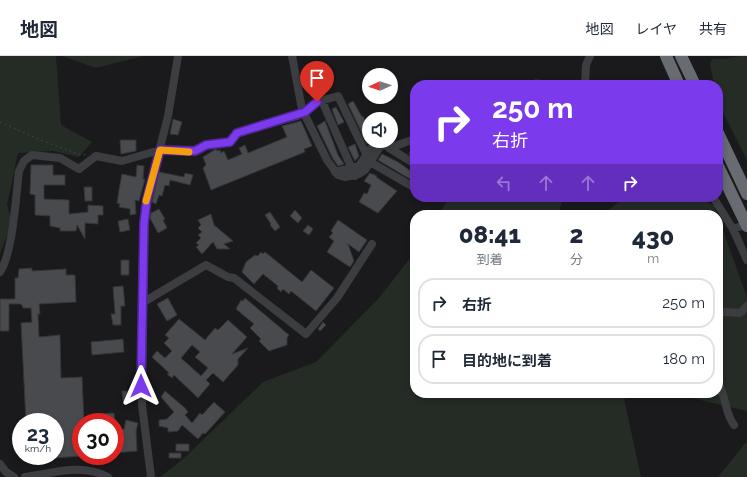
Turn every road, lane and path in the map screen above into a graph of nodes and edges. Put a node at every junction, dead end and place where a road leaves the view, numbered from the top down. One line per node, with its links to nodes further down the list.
1 (178, 56): 17 (street)
2 (292, 56): 10 (street)
3 (590, 56): 6 (street)
4 (666, 56): 7 (highway)
5 (681, 56): 8 (highway)
6 (585, 80)
7 (678, 80)
8 (693, 80)
9 (322, 101): 10 (street); 19 (street); 21 (street)
10 (305, 112): 17 (street); 21 (street)
11 (0, 122): 18 (path)
12 (410, 140): 13 (street)
13 (398, 142)
14 (723, 144): 24 (highway)
15 (379, 148): 19 (street)
16 (389, 148): 20 (street)
17 (160, 150): 18 (street); 31 (street)
18 (98, 156): 30 (street)
19 (368, 159): 21 (street); 23 (street)
20 (410, 161)
21 (353, 172)
22 (723, 176): 26 (highway, bridge)
23 (410, 185)
24 (747, 194)
25 (723, 213): 27 (street)
26 (747, 225): 27 (street)
27 (733, 229): 29 (street)
28 (372, 244): 31 (street)
29 (747, 260)
30 (0, 272)
31 (142, 303): 40 (street)
32 (747, 306): 33 (street)
33 (723, 313)
34 (723, 394): 35 (street)
35 (734, 425)
36 (0, 464): 37 (street)
37 (14, 477)
38 (25, 477): 39 (street)
39 (108, 477)
40 (151, 477)

